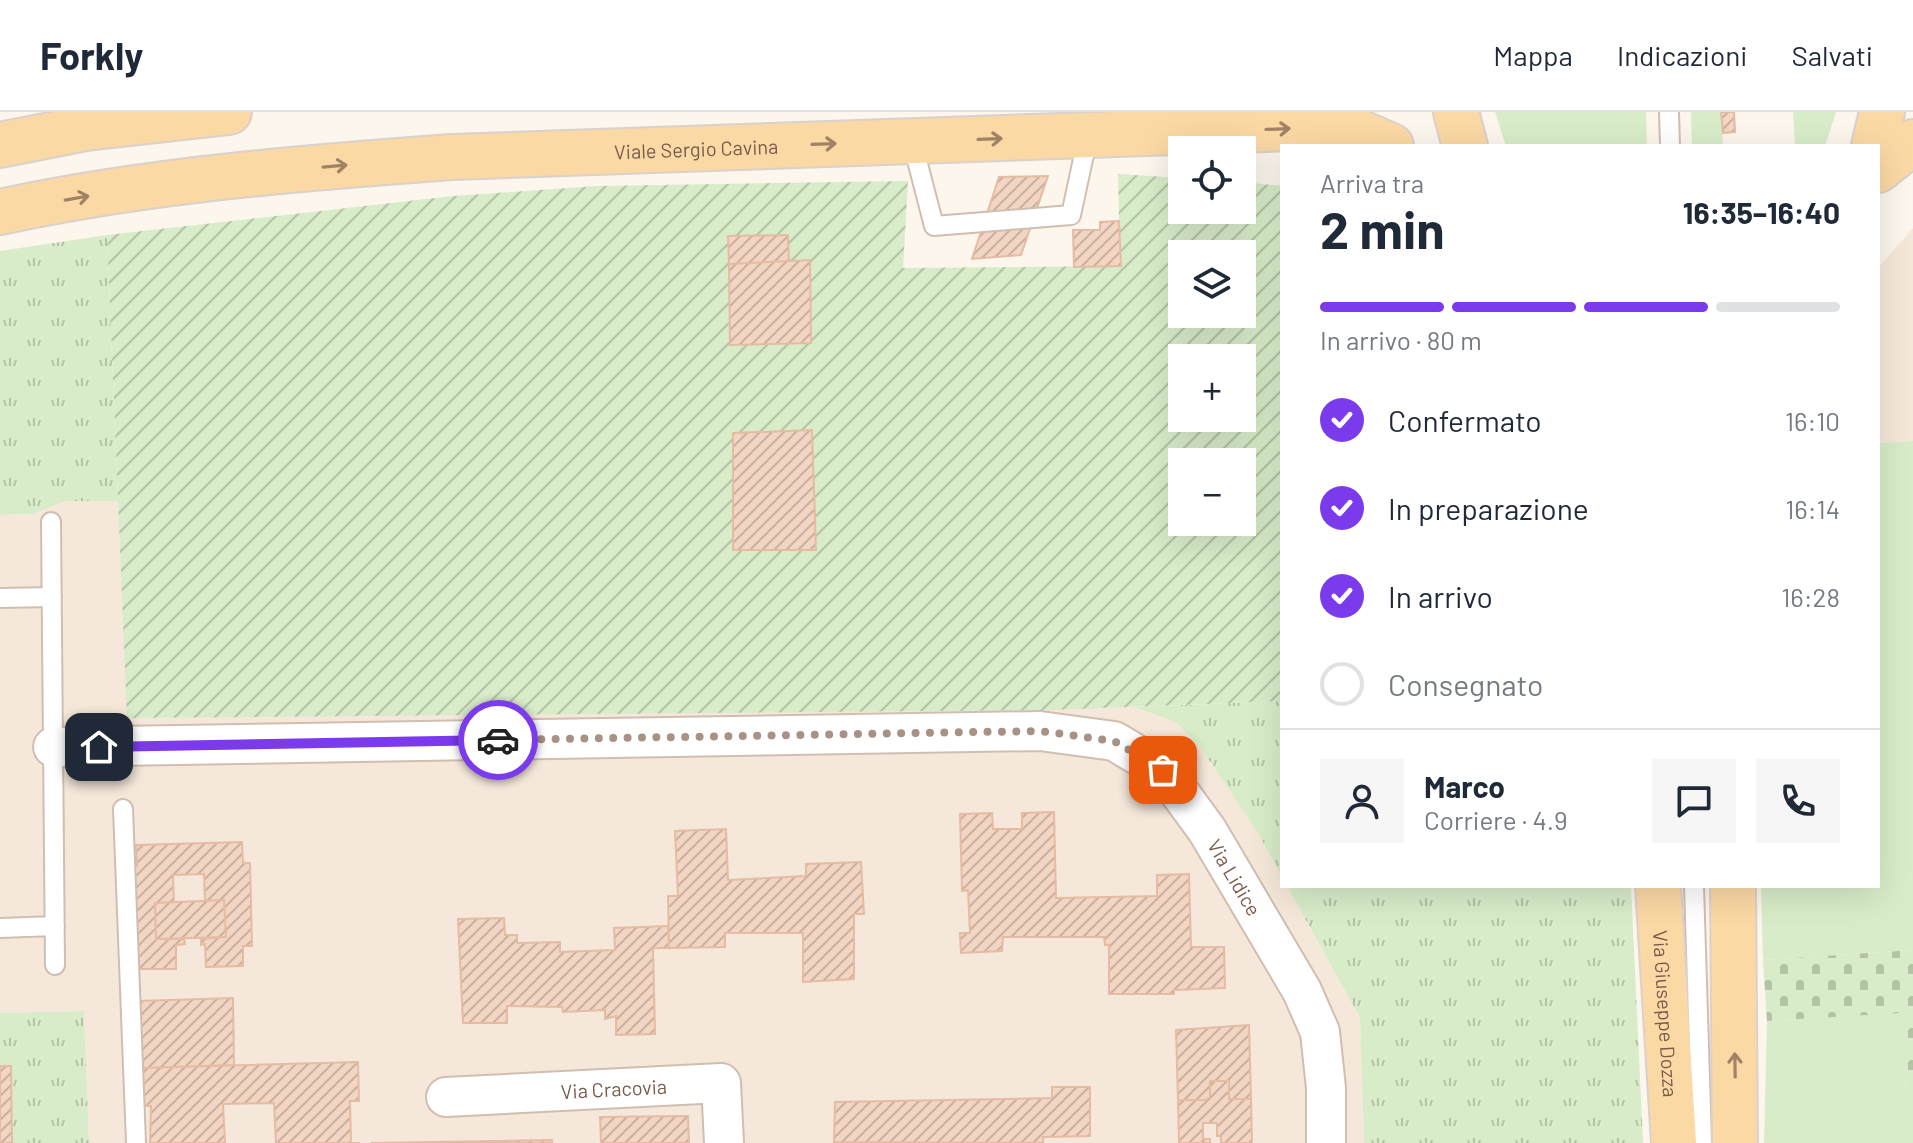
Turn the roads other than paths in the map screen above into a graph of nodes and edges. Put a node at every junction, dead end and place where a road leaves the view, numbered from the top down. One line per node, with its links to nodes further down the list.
1 (229, 112): 12 (main road)
2 (1456, 112): 9 (main road)
3 (1669, 112): 10 (lane)
4 (1882, 112): 11 (main road)
5 (1088, 136): 6 (main road, Viale Sergio Cavina, one-way to 5); 6 (lane); 8 (main road, Viale Sergio Cavina, one-way to 8)
6 (912, 141): 14 (main road, Viale Sergio Cavina, one-way to 6)
7 (1913, 142): 13 (main road)
8 (1386, 144)
9 (1464, 144)
10 (1670, 144)
11 (1874, 144)
12 (0, 145)
13 (1880, 168)
14 (0, 212)
15 (51, 522): 16 (lane)
16 (52, 597): 17 (lane); 18 (lane)
17 (0, 598)
18 (53, 747): 23 (lane); 29 (street, Via Lidice)
19 (123, 809): 27 (lane)
20 (1658, 888): 30 (main road, Via Giuseppe Dozza)
21 (1694, 888): 31 (lane)
22 (1733, 888): 32 (main road, one-way to 22)
23 (55, 926): 24 (lane); 25 (lane)
24 (0, 928)
25 (55, 965)
26 (446, 1097): 28 (street, Via Cracovia)
27 (136, 1143)
28 (724, 1143)
29 (1326, 1143)
30 (1674, 1143)
31 (1702, 1143)
32 (1735, 1143)

